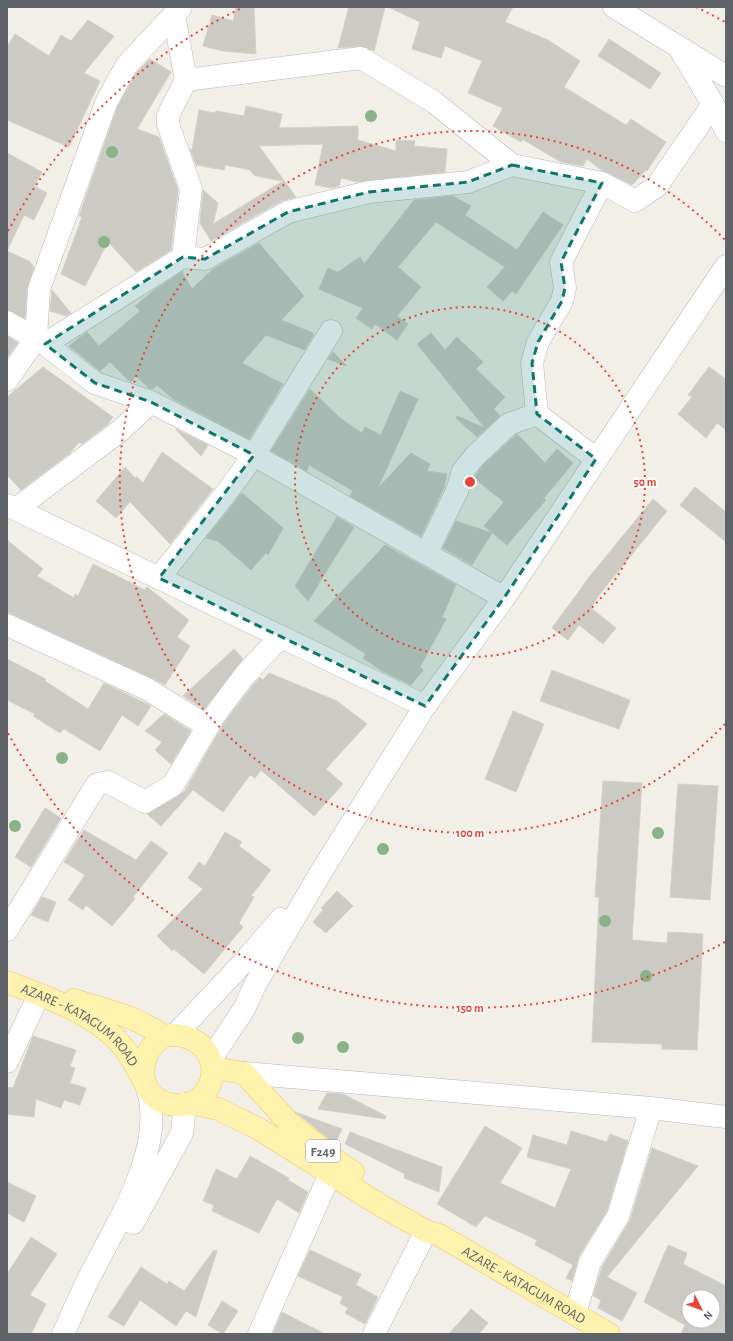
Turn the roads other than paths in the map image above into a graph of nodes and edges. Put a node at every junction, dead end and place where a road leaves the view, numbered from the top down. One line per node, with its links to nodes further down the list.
1 (614, 7): 3 (street)
2 (177, 12): 5 (street); 15 (street)
3 (678, 46): 4 (street); 6 (street)
4 (726, 76)
5 (186, 80): 8 (street); 11 (street)
6 (713, 104): 7 (street); 9 (street)
7 (726, 130)
8 (512, 165): 9 (street); 11 (street)
9 (602, 183): 18 (street)
10 (726, 251): 12 (street)
11 (183, 257): 15 (street)
12 (724, 269): 20 (street)
13 (7, 322): 15 (street)
14 (331, 331): 19 (street)
15 (41, 341): 16 (street); 17 (street)
16 (7, 380)
17 (151, 402): 19 (street); 21 (street)
18 (537, 414): 20 (street); 22 (street)
19 (254, 455): 22 (street); 23 (street)
20 (596, 459): 24 (street)
21 (11, 507): 23 (street)
22 (426, 554): 24 (street)
23 (159, 578): 26 (street)
24 (504, 598): 27 (street)
25 (7, 625): 28 (street)
26 (281, 636): 27 (street); 28 (street)
27 (425, 706): 29 (street)
28 (207, 726): 30 (street)
29 (321, 872): 34 (street); 36 (street)
30 (7, 930)
31 (7, 979): 34 (main road, AZARE - KATAGUM ROAD)
32 (7, 982): 33 (main road, AZARE - KATAGUM ROAD / F249)
33 (39, 995): 35 (street); 38 (main road, AZARE - KATAGUM ROAD / F249)
34 (169, 1036): 36 (main road, AZARE - KATAGUM ROAD); 38 (main road, AZARE - KATAGUM ROAD)
35 (7, 1062)
36 (212, 1064): 37 (main road); 39 (main road)
37 (244, 1073): 40 (street); 43 (main road, AZARE - KATAGUM ROAD / F249)
38 (145, 1084): 39 (main road, AZARE - KATAGUM ROAD / F249); 45 (street)
39 (187, 1103): 42 (main road, AZARE - KATAGUM ROAD / F249); 46 (street)
40 (652, 1108): 41 (street); 44 (street)
41 (726, 1117)
42 (330, 1174): 43 (main road, AZARE - KATAGUM ROAD / F249); 47 (street)
43 (432, 1233): 44 (main road, AZARE - KATAGUM ROAD / F249); 48 (street)
44 (575, 1314): 49 (main road, AZARE - KATAGUM ROAD / F249)
45 (62, 1334)
46 (76, 1334)
47 (259, 1334)
48 (374, 1334)
49 (609, 1334)

